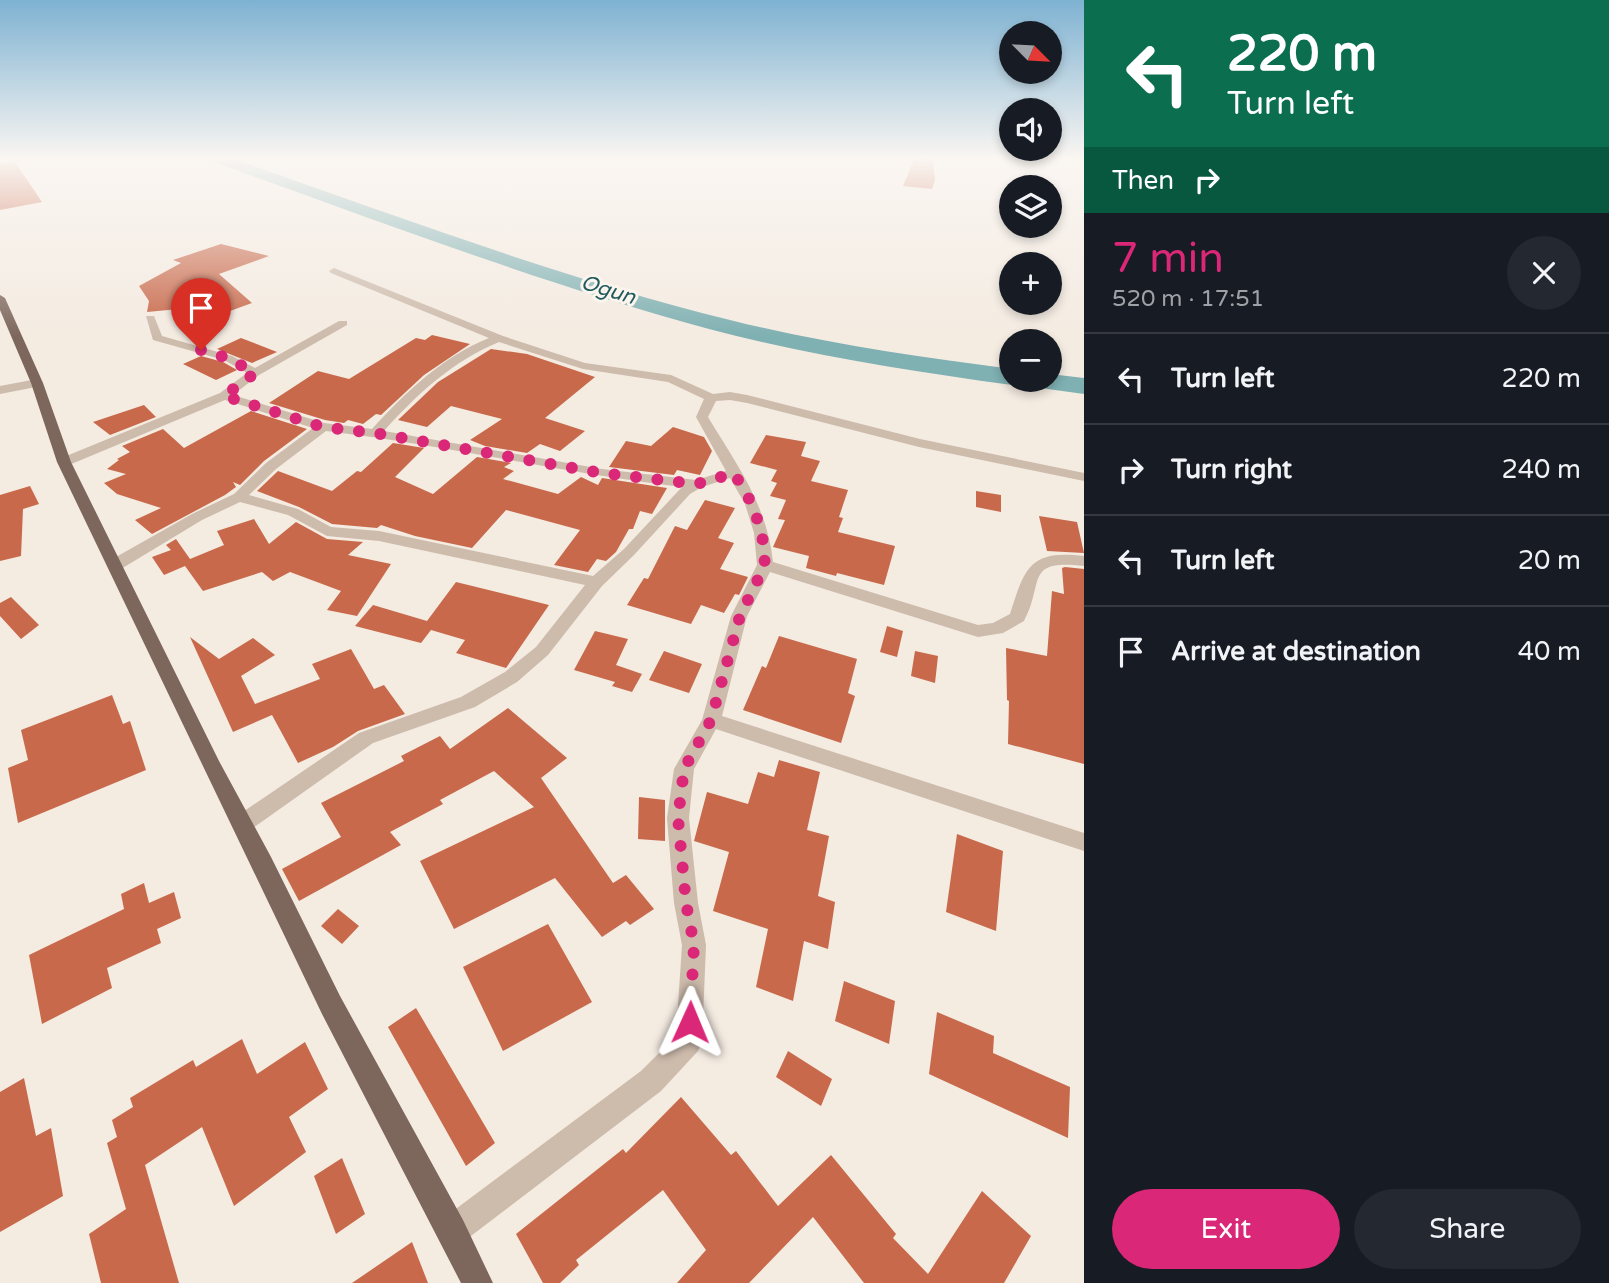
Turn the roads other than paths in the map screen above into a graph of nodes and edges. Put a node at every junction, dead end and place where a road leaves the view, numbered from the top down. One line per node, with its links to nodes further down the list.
1 (334, 271): 5 (street)
2 (2, 308): 7 (main road)
3 (150, 318): 6 (street)
4 (343, 323): 6 (street)
5 (499, 338): 10 (street); 12 (street)
6 (255, 373): 9 (street)
7 (37, 383): 8 (street); 13 (main road)
8 (0, 390)
9 (224, 396): 11 (street); 13 (street)
10 (711, 398): 14 (street); 15 (street)
11 (323, 427): 12 (street); 17 (street)
12 (374, 433): 16 (street)
13 (64, 462): 19 (main road)
14 (734, 473): 16 (street); 20 (street)
15 (1084, 477)
16 (697, 484): 21 (street)
17 (239, 497): 19 (street); 21 (street)
18 (1084, 561): 20 (street)
19 (115, 565): 23 (main road)
20 (765, 565): 22 (street)
21 (596, 582): 23 (street)
22 (711, 720): 24 (street); 25 (street)
23 (242, 824): 25 (main road)
24 (1084, 842)
25 (452, 1231): 26 (main road)
26 (477, 1283)

